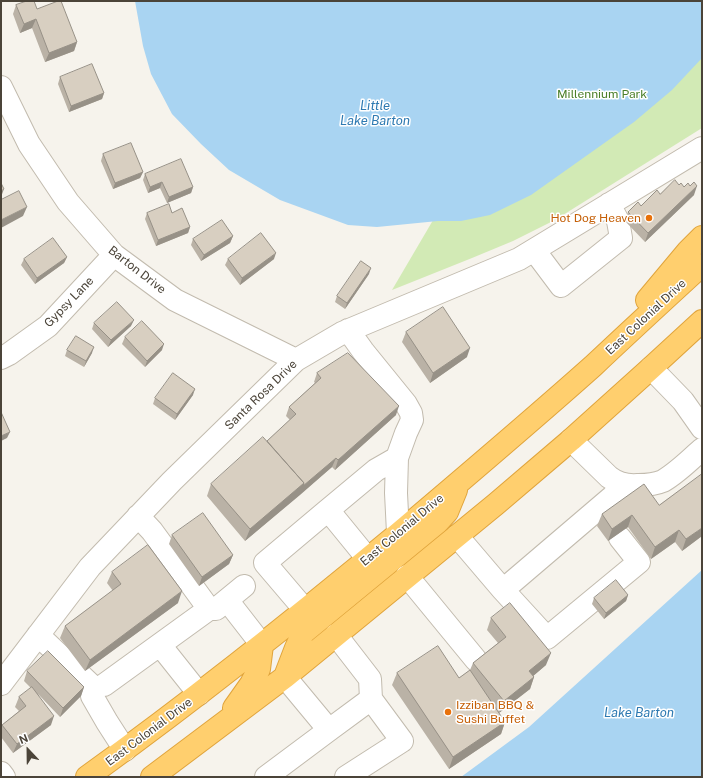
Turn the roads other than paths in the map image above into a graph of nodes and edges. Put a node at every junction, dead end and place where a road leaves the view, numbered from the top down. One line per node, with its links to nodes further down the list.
1 (1, 88): 6 (street, Barton Drive)
2 (702, 148): 3 (street, Santa Rosa Drive)
3 (609, 204): 5 (street, Santa Rosa Drive); 5 (street)
4 (702, 237): 12 (highway)
5 (534, 250): 9 (street, Santa Rosa Drive)
6 (114, 255): 10 (street, Gypsy Lane); 11 (street, Barton Drive)
7 (702, 265): 12 (highway, East Colonial Drive)
8 (702, 321): 13 (highway)
9 (348, 330): 11 (street, Santa Rosa Drive); 17 (street)
10 (1, 358)
11 (296, 360): 21 (street, Santa Rosa Drive)
12 (592, 367): 18 (highway, East Colonial Drive)
13 (652, 368): 14 (street); 15 (highway)
14 (702, 428)
15 (571, 440): 19 (street); 23 (highway)
16 (702, 449): 19 (street)
17 (397, 458): 20 (street); 22 (street)
18 (459, 482): 22 (highway, East Colonial Drive); 36 (highway)
19 (624, 485): 28 (street)
20 (328, 510): 25 (street); 30 (street)
21 (138, 516): 29 (street); 31 (street, Santa Rosa Drive)
22 (398, 533): 25 (highway, East Colonial Drive)
23 (457, 536): 26 (highway); 28 (street)
24 (620, 538): 28 (street)
25 (368, 559): 30 (highway, East Colonial Drive)
26 (407, 576): 32 (highway); 35 (street)
27 (244, 586): 29 (street)
28 (503, 590)
29 (218, 605): 33 (street); 34 (street)
30 (305, 610): 34 (highway, East Colonial Drive)
31 (38, 635): 37 (street, Santa Rosa Drive); 43 (street)
32 (336, 635): 36 (highway); 40 (street)
33 (160, 645): 38 (street); 39 (street)
34 (262, 645): 39 (highway, East Colonial Drive); 41 (highway)
35 (476, 660)
36 (285, 677): 41 (highway); 42 (street)
37 (1, 684)
38 (104, 685)
39 (199, 694): 43 (highway, East Colonial Drive)
40 (371, 699): 42 (street); 49 (street)
41 (220, 726): 47 (highway)
42 (329, 730): 48 (street)
43 (125, 750): 46 (highway, East Colonial Drive)
44 (1, 773): 45 (street)
45 (4, 777)
46 (87, 777)
47 (152, 777)
48 (266, 777)
49 (346, 777)

